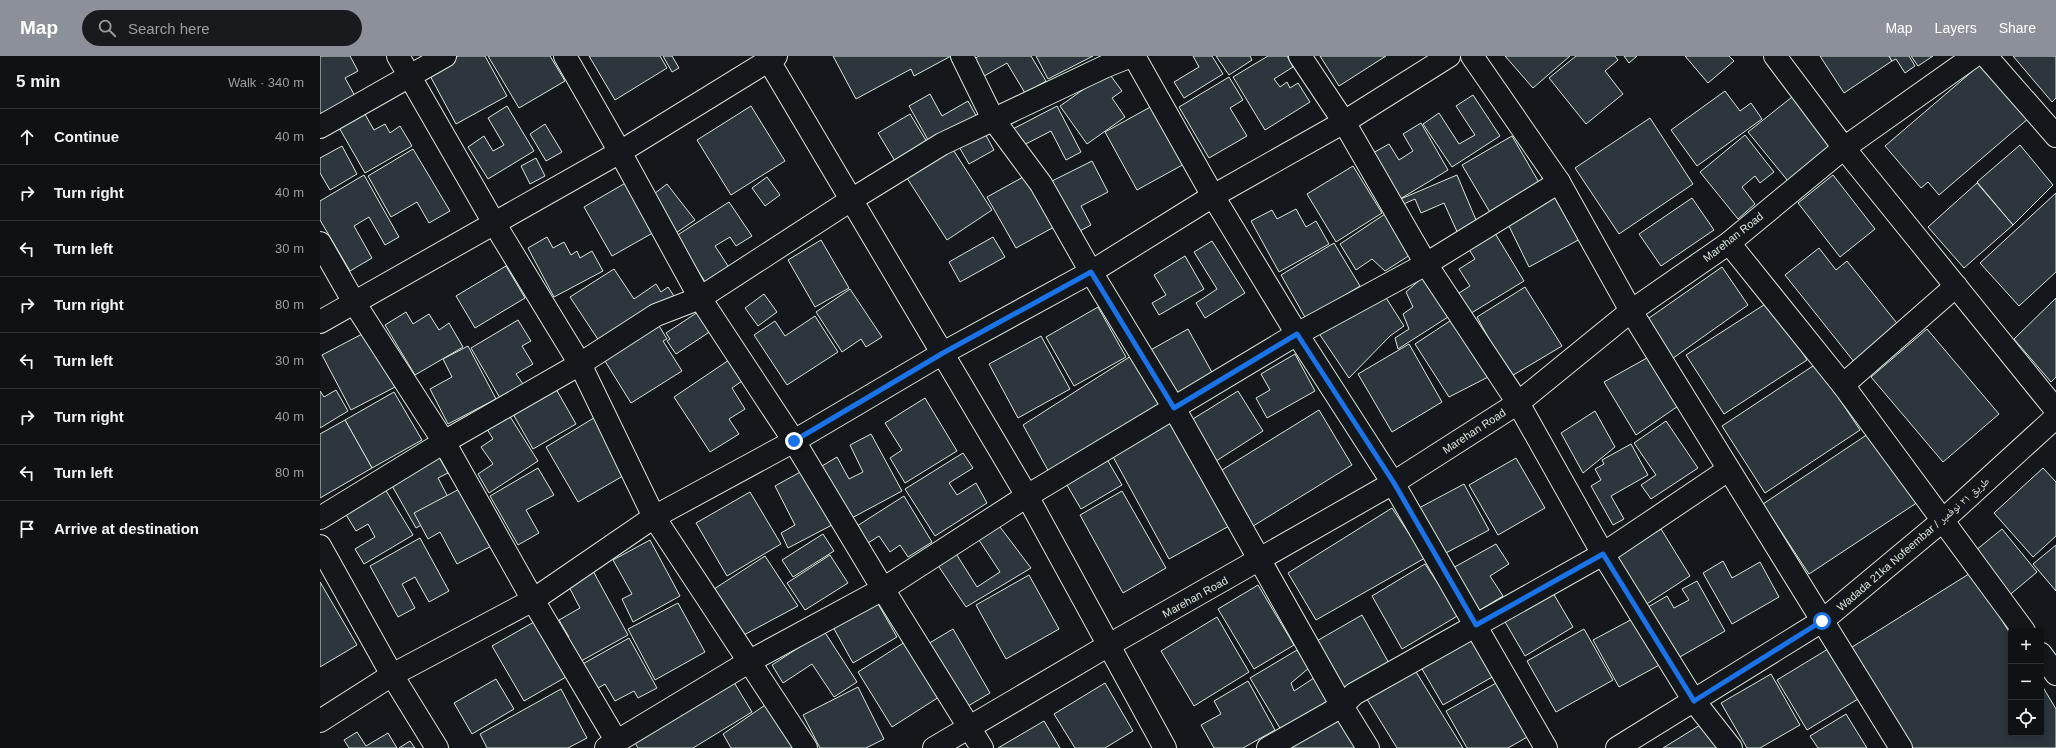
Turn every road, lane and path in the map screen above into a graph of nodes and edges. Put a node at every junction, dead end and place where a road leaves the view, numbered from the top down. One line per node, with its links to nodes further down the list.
1 (398, 56): 14 (street)
2 (445, 56): 14 (street)
3 (565, 56): 20 (street)
4 (962, 56): 15 (street)
5 (1130, 56): 15 (street)
6 (1134, 56): 22 (street)
7 (1300, 56): 16 (street)
8 (1449, 56): 16 (street)
9 (1472, 56): 21 (street)
10 (1775, 56): 19 (street)
11 (1974, 56): 19 (street, Marehan Road)
12 (1986, 56): 18 (street)
13 (770, 58): 20 (street); 23 (street)
14 (408, 76): 17 (street); 24 (street)
15 (993, 119): 23 (street); 28 (street)
16 (1344, 122): 22 (street); 27 (street)
17 (320, 127)
18 (2056, 136)
19 (1844, 148): 26 (street, Marehan Road); 29 (street)
20 (620, 152): 24 (street); 30 (street)
21 (1559, 182): 27 (street); 32 (street)
22 (1213, 196): 28 (street); 34 (street)
23 (851, 200): 30 (street); 35 (street)
24 (494, 223): 31 (street); 36 (street)
25 (320, 243): 31 (street)
26 (1728, 243): 32 (street, Marehan Road); 37 (street)
27 (1426, 264): 34 (street); 38 (street)
28 (1091, 272): 35 (street); 39 (street)
29 (1956, 286): 37 (street); 40 (street)
30 (700, 298): 36 (street); 42 (street)
31 (355, 304): 33 (street); 43 (street)
32 (1631, 311): 38 (street, Marehan Road); 44 (street)
33 (320, 322)
34 (1297, 334): 39 (street); 45 (street)
35 (943, 353): 42 (street); 46 (street)
36 (580, 364): 43 (street); 47 (street)
37 (1843, 385): 49 (street)
38 (1518, 403): 45 (street, Marehan Road); 51 (street)
39 (1174, 408): 46 (street); 52 (street)
40 (2056, 410)
41 (2056, 416): 49 (street, Wadada 21ka Nofeembar / طريق ٢١ نوفمبر)
42 (794, 441): 47 (street); 53 (street)
43 (444, 442): 48 (street); 54 (street)
44 (1728, 470): 51 (street); 55 (street)
45 (1394, 483): 52 (street, Marehan Road); 56 (street)
46 (1026, 496): 53 (street); 58 (street)
47 (654, 517): 54 (street); 60 (street)
48 (320, 518)
49 (1942, 521): 55 (street, Wadada 21ka Nofeembar / طريق ٢١ نوفمبر); 57 (street)
50 (320, 546): 62 (street)
51 (1603, 554): 56 (street); 63 (street)
52 (1261, 560): 58 (street, Marehan Road); 64 (street)
53 (883, 589): 60 (street); 66 (street)
54 (533, 600): 62 (street); 67 (street)
55 (1822, 621): 63 (street, Wadada 21ka Nofeembar / طريق ٢١ نوفمبر); 78 (street)
56 (1476, 625): 64 (street); 75 (street)
57 (2022, 628)
58 (1109, 645): 66 (street, Marehan Road); 72 (street)
59 (2044, 658): 61 (street)
60 (750, 661): 67 (street); 69 (street)
61 (2056, 674)
62 (392, 675): 65 (street); 68 (street)
63 (1694, 701): 76 (street, Wadada 21ka Nofeembar / طريق ٢١ نوفمبر); 77 (street)
64 (1342, 706): 73 (street); 74 (street)
65 (320, 721)
66 (969, 727): 70 (street, Marehan Road); 71 (street)
67 (612, 745)
68 (437, 748)
69 (806, 748)
70 (934, 748)
71 (982, 748)
72 (1165, 748)
73 (1268, 748)
74 (1368, 748)
75 (1546, 748)
76 (1617, 748)
77 (1731, 748)
78 (1902, 748)

